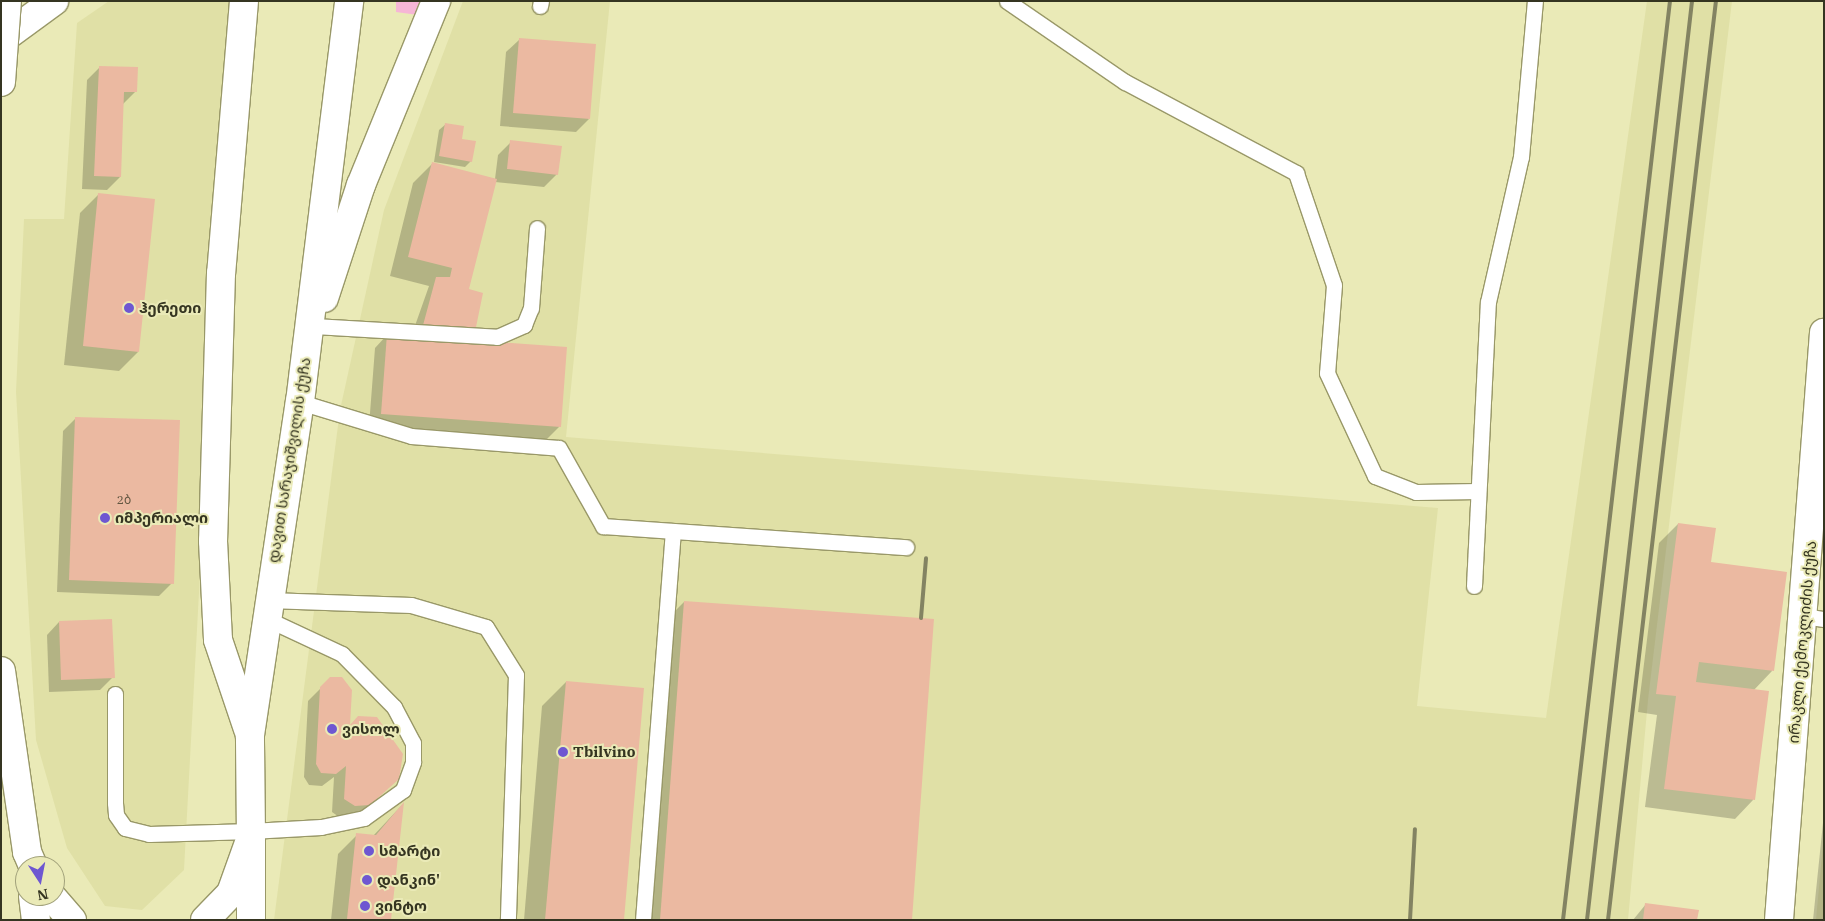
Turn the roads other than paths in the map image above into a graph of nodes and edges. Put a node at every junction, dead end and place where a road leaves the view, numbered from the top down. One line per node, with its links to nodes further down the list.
1 (8, 1): 9 (main road, bridge)
2 (54, 1): 8 (main road)
3 (244, 1): 25 (main road)
4 (349, 1): 13 (main road, დავით სარაჯიშვილის ქუჩა)
5 (436, 1): 11 (main road)
6 (1007, 1): 15 (lane)
7 (1535, 1): 15 (lane)
8 (1, 40)
9 (1, 82)
10 (537, 228): 11 (lane)
11 (314, 326): 13 (main road)
12 (1824, 333): 17 (main road, ირაკლი ქემოკლიძის ქუჩა)
13 (305, 356): 14 (main road, დავით სარაჯიშვილის ქუჩა)
14 (300, 402): 16 (lane); 20 (main road, დავით სარაჯიშვილის ქუჩა)
15 (1478, 491): 19 (lane)
16 (673, 531): 18 (lane); 35 (lane)
17 (1817, 535): 21 (main road, ირაკლი ქემოკლიძის ქუჩა)
18 (906, 547)
19 (1474, 586)
20 (266, 609): 25 (main road, დავით სარაჯიშვილის ქუჩა); 26 (lane); 34 (lane)
21 (1814, 617): 36 (main road, ირაკლი ქემოკლიძის ქუჩა)
22 (1, 671): 24 (main road)
23 (115, 694): 26 (lane)
24 (5, 727): 27 (main road)
25 (250, 735): 26 (main road, დავით სარაჯიშვილის ქუჩა)
26 (251, 834): 32 (main road); 33 (main road, დავით სარაჯიშვილის ქუჩა)
27 (28, 856)
28 (34, 906): 30 (main road)
29 (60, 906): 31 (main road)
30 (36, 920)
31 (72, 920)
32 (205, 920)
33 (251, 920)
34 (508, 920)
35 (643, 920)
36 (1779, 920)

